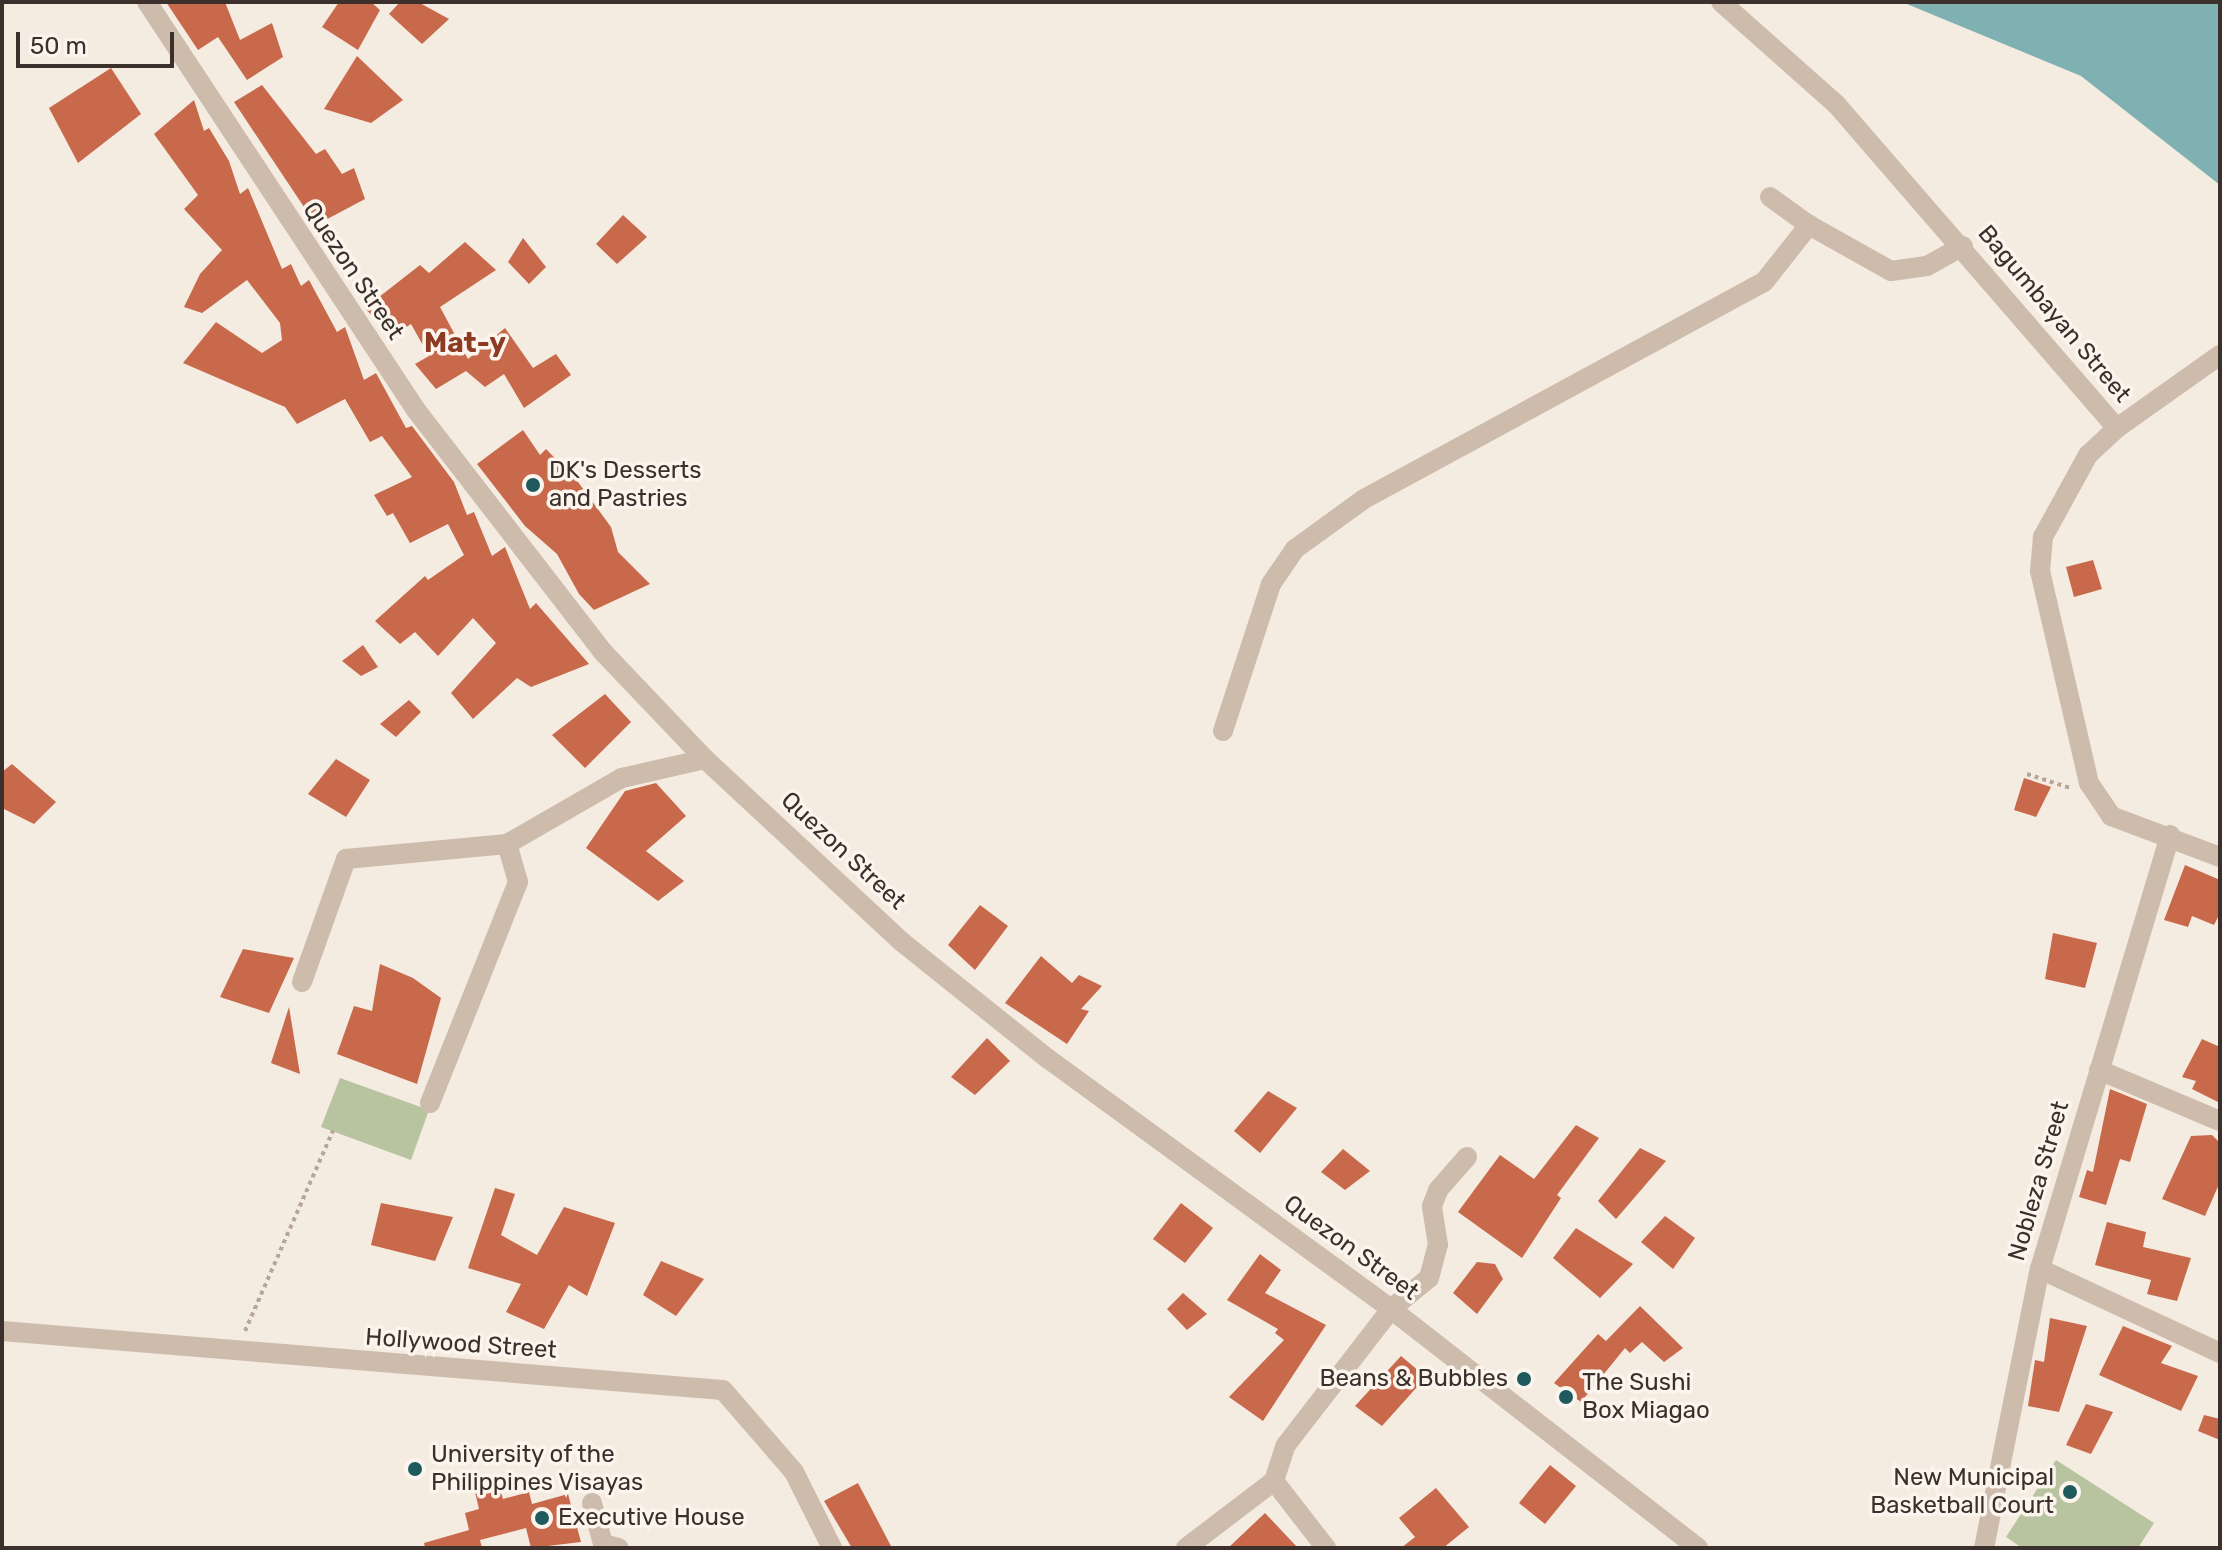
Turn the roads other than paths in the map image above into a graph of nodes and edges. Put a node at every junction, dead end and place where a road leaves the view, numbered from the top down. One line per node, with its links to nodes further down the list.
1 (147, 2): 9 (street, Quezon Street)
2 (1721, 2): 5 (street, Bagumbayan Street)
3 (1770, 197): 4 (street)
4 (1809, 225): 5 (street); 8 (street)
5 (1963, 246): 7 (street, Bagumbayan Street)
6 (2220, 355): 7 (street)
7 (2117, 428): 10 (street, Bagumbayan Street)
8 (1223, 731)
9 (705, 759): 11 (street); 19 (street, Quezon Street)
10 (2170, 835): 12 (street); 14 (street, Nobleza Street)
11 (507, 844): 13 (street); 15 (street)
12 (2220, 857)
13 (302, 982)
14 (2099, 1070): 16 (street); 18 (street, Nobleza Street)
15 (430, 1103)
16 (2220, 1121)
17 (1467, 1157): 19 (street)
18 (2040, 1269): 21 (street); 29 (street, Nobleza Street)
19 (1391, 1309): 22 (street); 28 (street, Quezon Street)
20 (2, 1331): 25 (street, Hollywood Street)
21 (2220, 1353)
22 (1274, 1481): 26 (street); 27 (street)
23 (592, 1503): 24 (street)
24 (619, 1548)
25 (832, 1548)
26 (1186, 1548)
27 (1326, 1548)
28 (1698, 1548)
29 (1984, 1548)

